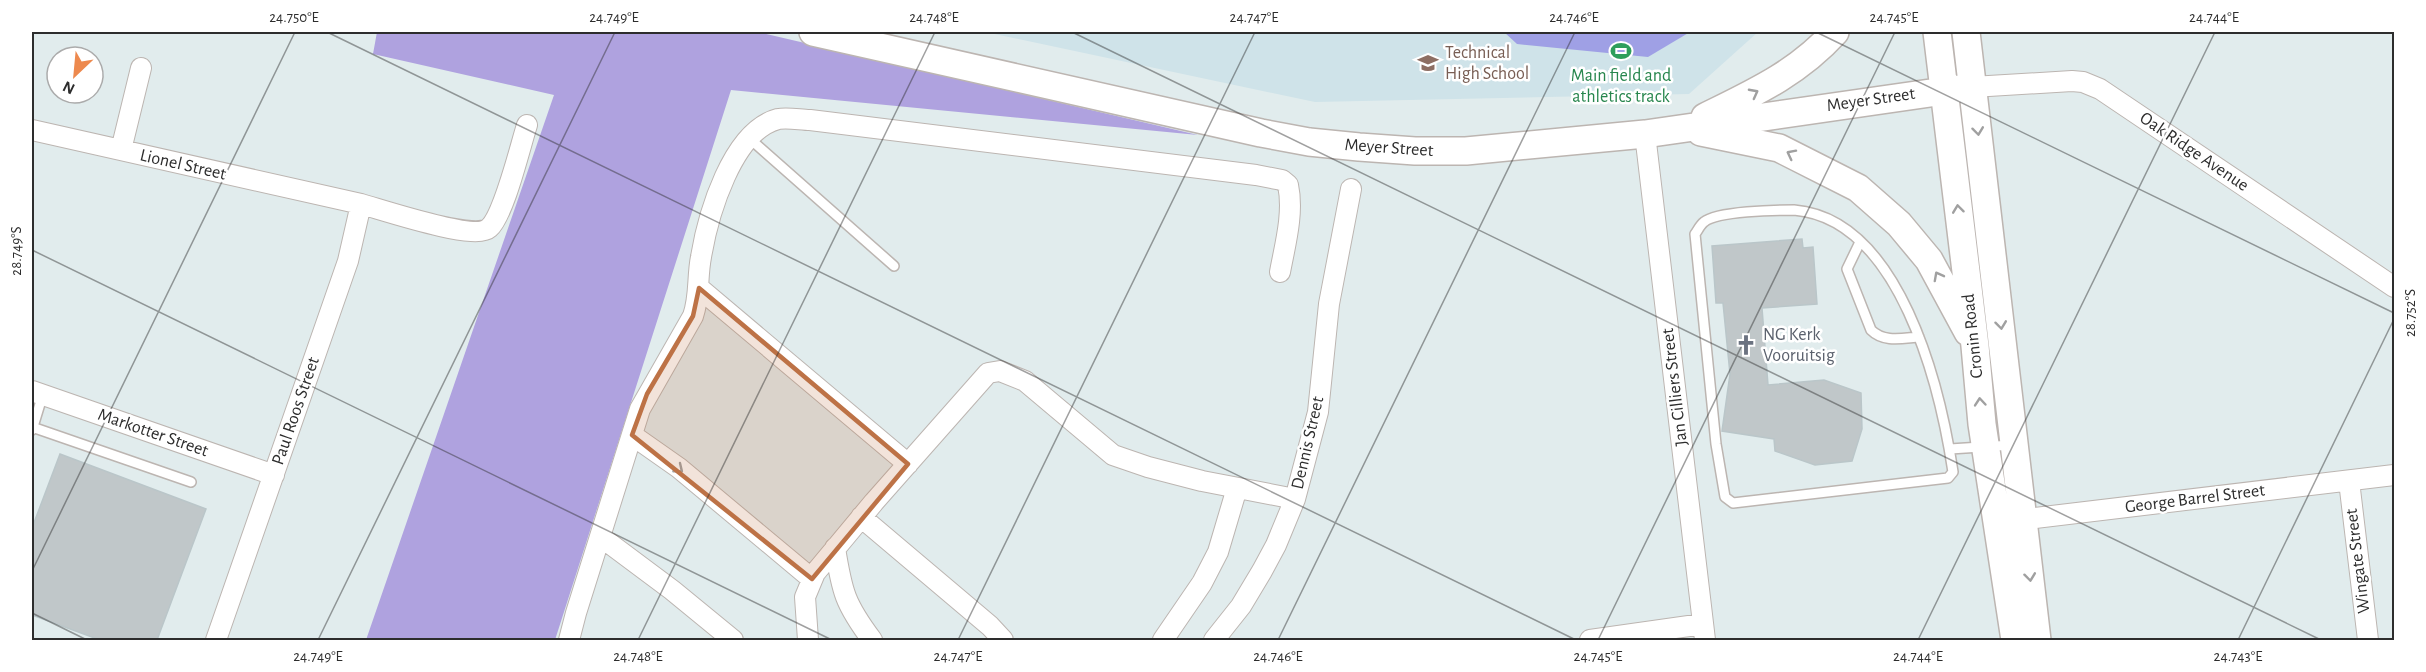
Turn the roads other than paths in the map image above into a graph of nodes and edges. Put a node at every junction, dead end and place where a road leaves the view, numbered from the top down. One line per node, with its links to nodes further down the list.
1 (813, 32): 11 (street, Meyer Street)
2 (1835, 32): 9 (street, one-way to 2)
3 (1937, 32): 7 (street, Cronin Road)
4 (1966, 32): 6 (street, Cronin Road)
5 (141, 68): 13 (street)
6 (1972, 87): 7 (street, Meyer Street); 19 (street, Oak Ridge Avenue); 26 (street, Cronin Road, one-way to 26)
7 (1943, 90): 9 (street, Meyer Street); 22 (street, Cronin Road, one-way to 7)
8 (527, 125): 15 (street)
9 (1682, 128): 11 (street, Meyer Street); 22 (street, one-way to 9)
10 (32, 129): 13 (street, Lionel Street)
11 (1645, 134): 42 (street, Jan Cilliers Street)
12 (749, 138): 17 (lane); 18 (street); 20 (street)
13 (121, 150): 15 (street, Lionel Street)
14 (1351, 189): 35 (street, Dennis Street)
15 (361, 204): 30 (street, Paul Roos Street)
16 (1860, 242): 21 (lane); 21 (lane); 28 (lane)
17 (894, 266)
18 (1280, 272)
19 (2394, 287)
20 (699, 288): 25 (street); 29 (street)
21 (1919, 337): 28 (lane)
22 (1976, 346): 27 (street, Cronin Road, one-way to 22)
23 (37, 393): 24 (lane); 30 (street, Markotter Street)
24 (32, 428): 33 (lane)
25 (632, 435): 39 (street); 41 (street, one-way to 41)
26 (2014, 445): 27 (lane); 37 (street, Cronin Road)
27 (1985, 447): 28 (lane); 38 (street, Cronin Road)
28 (1950, 449)
29 (908, 464): 34 (street); 36 (street)
30 (274, 475): 43 (street, Paul Roos Street)
31 (2394, 476): 32 (street, George Barrel Street)
32 (2349, 481): 37 (street, George Barrel Street); 54 (street, Wingate Street)
33 (191, 482)
34 (1237, 488): 35 (street); 49 (street)
35 (1295, 499): 50 (street, Dennis Street)
36 (861, 517): 40 (street); 48 (street)
37 (2023, 519): 38 (street, George Barrel Street); 53 (street, Cronin Road, one-way to 53)
38 (1996, 523): 52 (street, Cronin Road)
39 (601, 537): 44 (street); 45 (street)
40 (834, 548): 41 (street); 47 (street)
41 (812, 579): 46 (street)
42 (1704, 632): 51 (street)
43 (216, 640)
44 (569, 640)
45 (733, 640)
46 (808, 640)
47 (872, 640)
48 (1003, 640)
49 (1163, 640)
50 (1214, 640)
51 (1590, 640)
52 (2015, 640)
53 (2037, 640)
54 (2367, 640)

